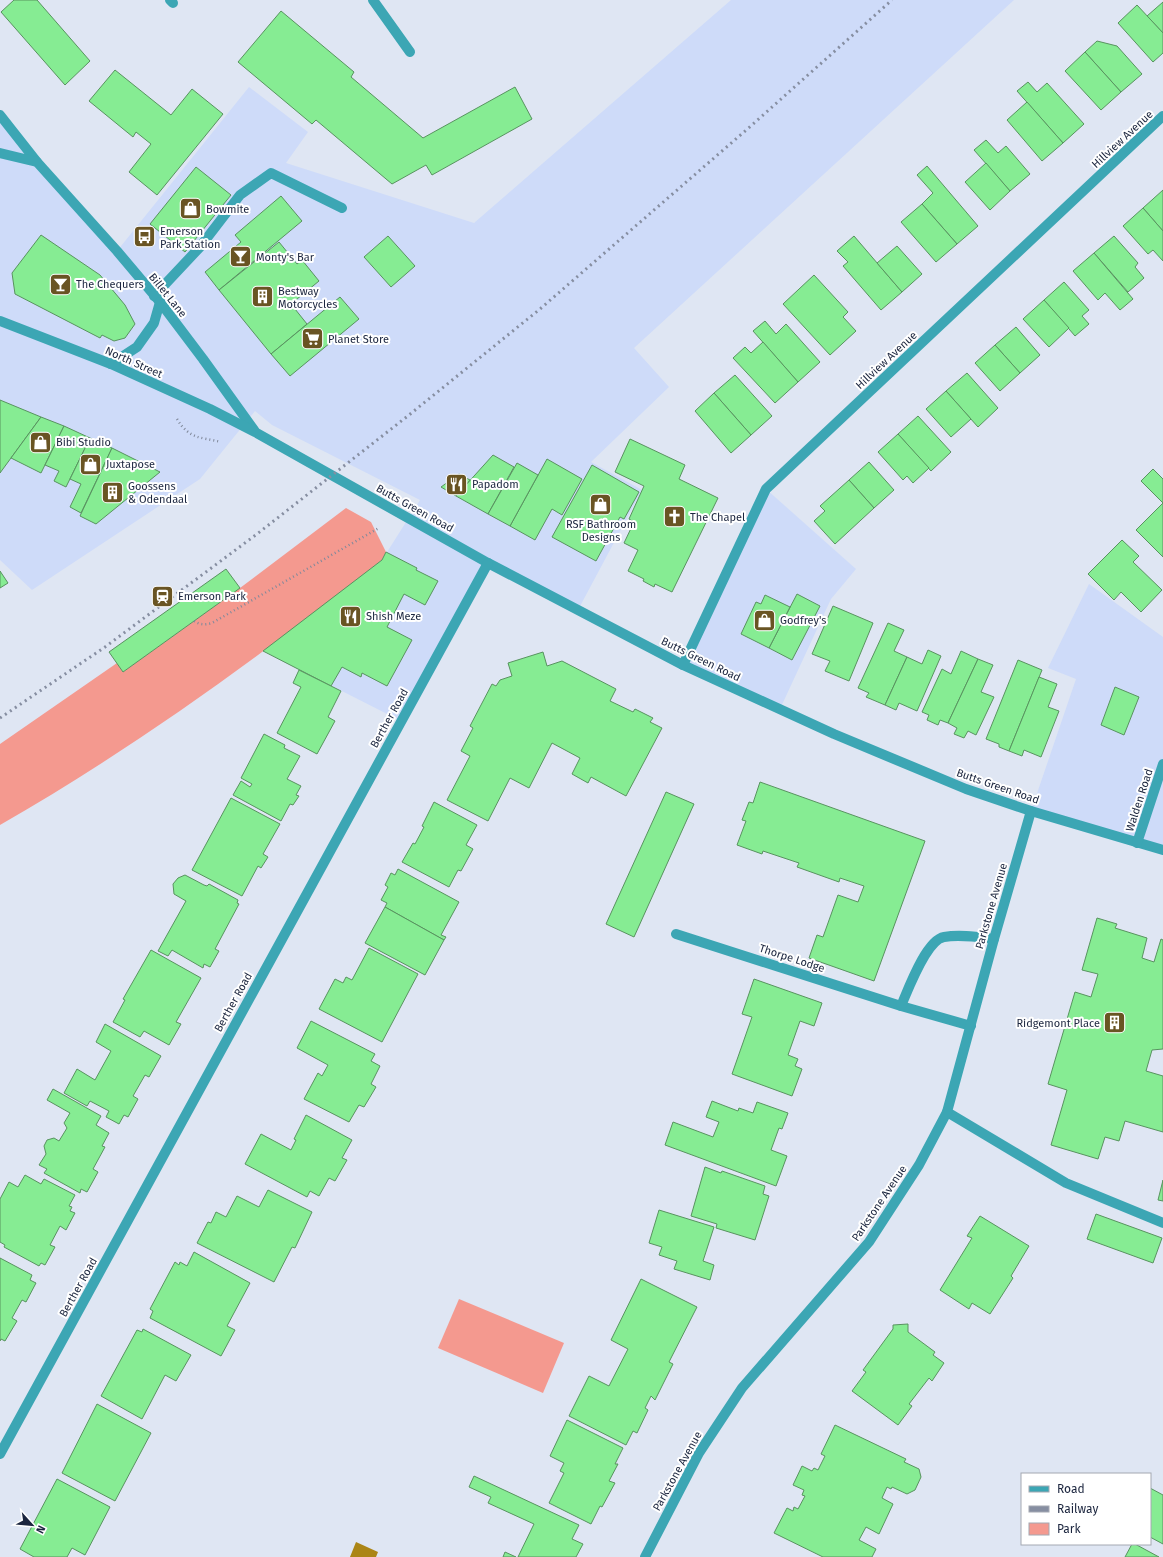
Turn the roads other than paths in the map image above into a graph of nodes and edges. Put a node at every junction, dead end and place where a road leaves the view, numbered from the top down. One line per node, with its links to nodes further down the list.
1 (373, 0): 2 (street)
2 (410, 52)
3 (0, 115): 6 (street, Billet Lane)
4 (1163, 116): 13 (street, Hillview Avenue)
5 (0, 153): 6 (street)
6 (37, 162): 8 (street, Billet Lane)
7 (342, 208): 8 (street)
8 (157, 299): 10 (street); 11 (street, Billet Lane)
9 (0, 321): 10 (street, North Street)
10 (111, 364): 11 (street, North Street)
11 (255, 432): 12 (street, Butts Green Road)
12 (488, 563): 13 (street, Butts Green Road); 24 (street, Berther Road)
13 (683, 665): 15 (street, Butts Green Road)
14 (1163, 764): 16 (street, Walden Road)
15 (1031, 811): 16 (street, Butts Green Road); 19 (street, Parkstone Avenue)
16 (1137, 843): 17 (street, Butts Green Road)
17 (1163, 850)
18 (676, 934): 20 (street, Thorpe Lodge)
19 (994, 939): 20 (street); 21 (street, Parkstone Avenue)
20 (901, 1006): 21 (street, Thorpe Lodge)
21 (971, 1026): 22 (street, Parkstone Avenue)
22 (947, 1112): 23 (street); 25 (street, Parkstone Avenue)
23 (1163, 1223)
24 (0, 1454)
25 (645, 1557)

